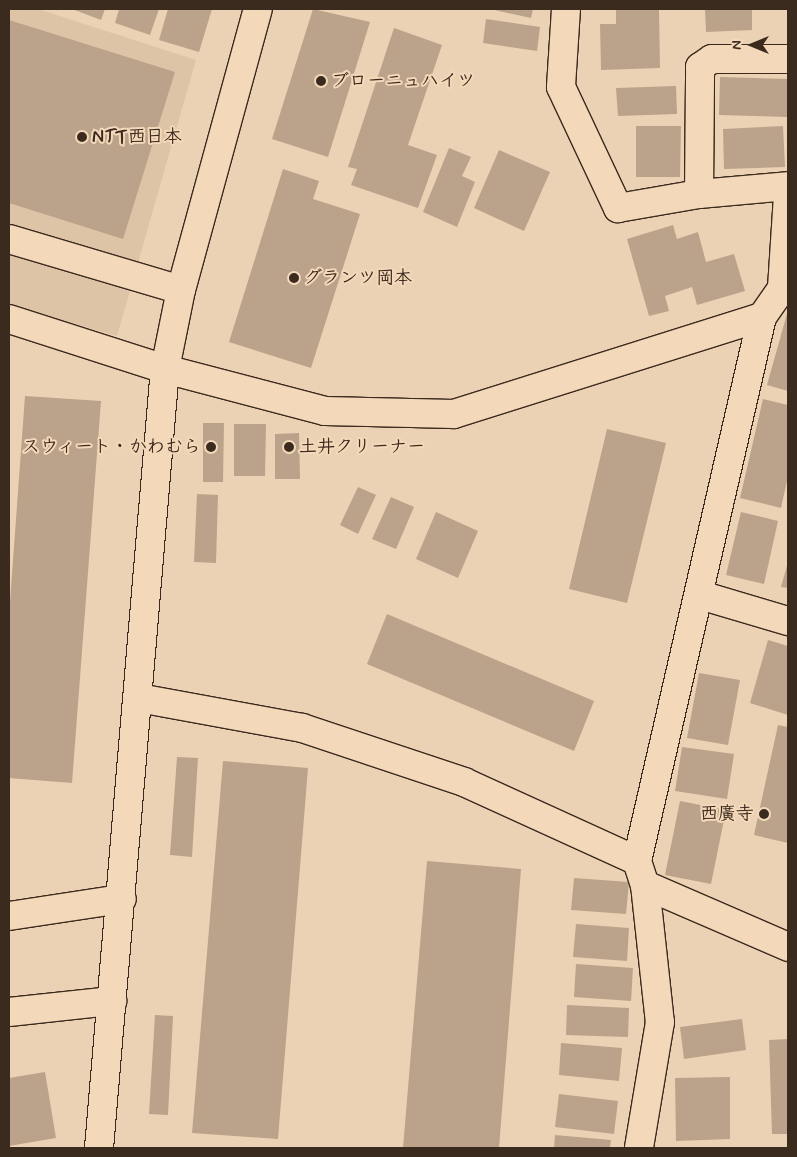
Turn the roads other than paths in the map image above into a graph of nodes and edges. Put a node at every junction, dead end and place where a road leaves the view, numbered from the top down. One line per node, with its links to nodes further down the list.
1 (258, 9): 9 (street)
2 (566, 9): 5 (street)
3 (788, 59): 5 (street)
4 (788, 186): 5 (street)
5 (699, 194)
6 (788, 194): 8 (street)
7 (9, 239): 9 (street)
8 (785, 287): 10 (street)
9 (181, 290): 12 (street)
10 (762, 317): 12 (street); 13 (street)
11 (9, 319): 12 (street)
12 (165, 370): 15 (street)
13 (700, 595): 14 (street); 16 (street)
14 (788, 622)
15 (139, 698): 16 (street); 17 (street)
16 (641, 873): 19 (street); 23 (street)
17 (122, 898): 18 (street); 20 (street)
18 (9, 916)
19 (788, 947)
20 (112, 1001): 21 (street); 22 (street)
21 (9, 1012)
22 (99, 1148)
23 (639, 1148)

